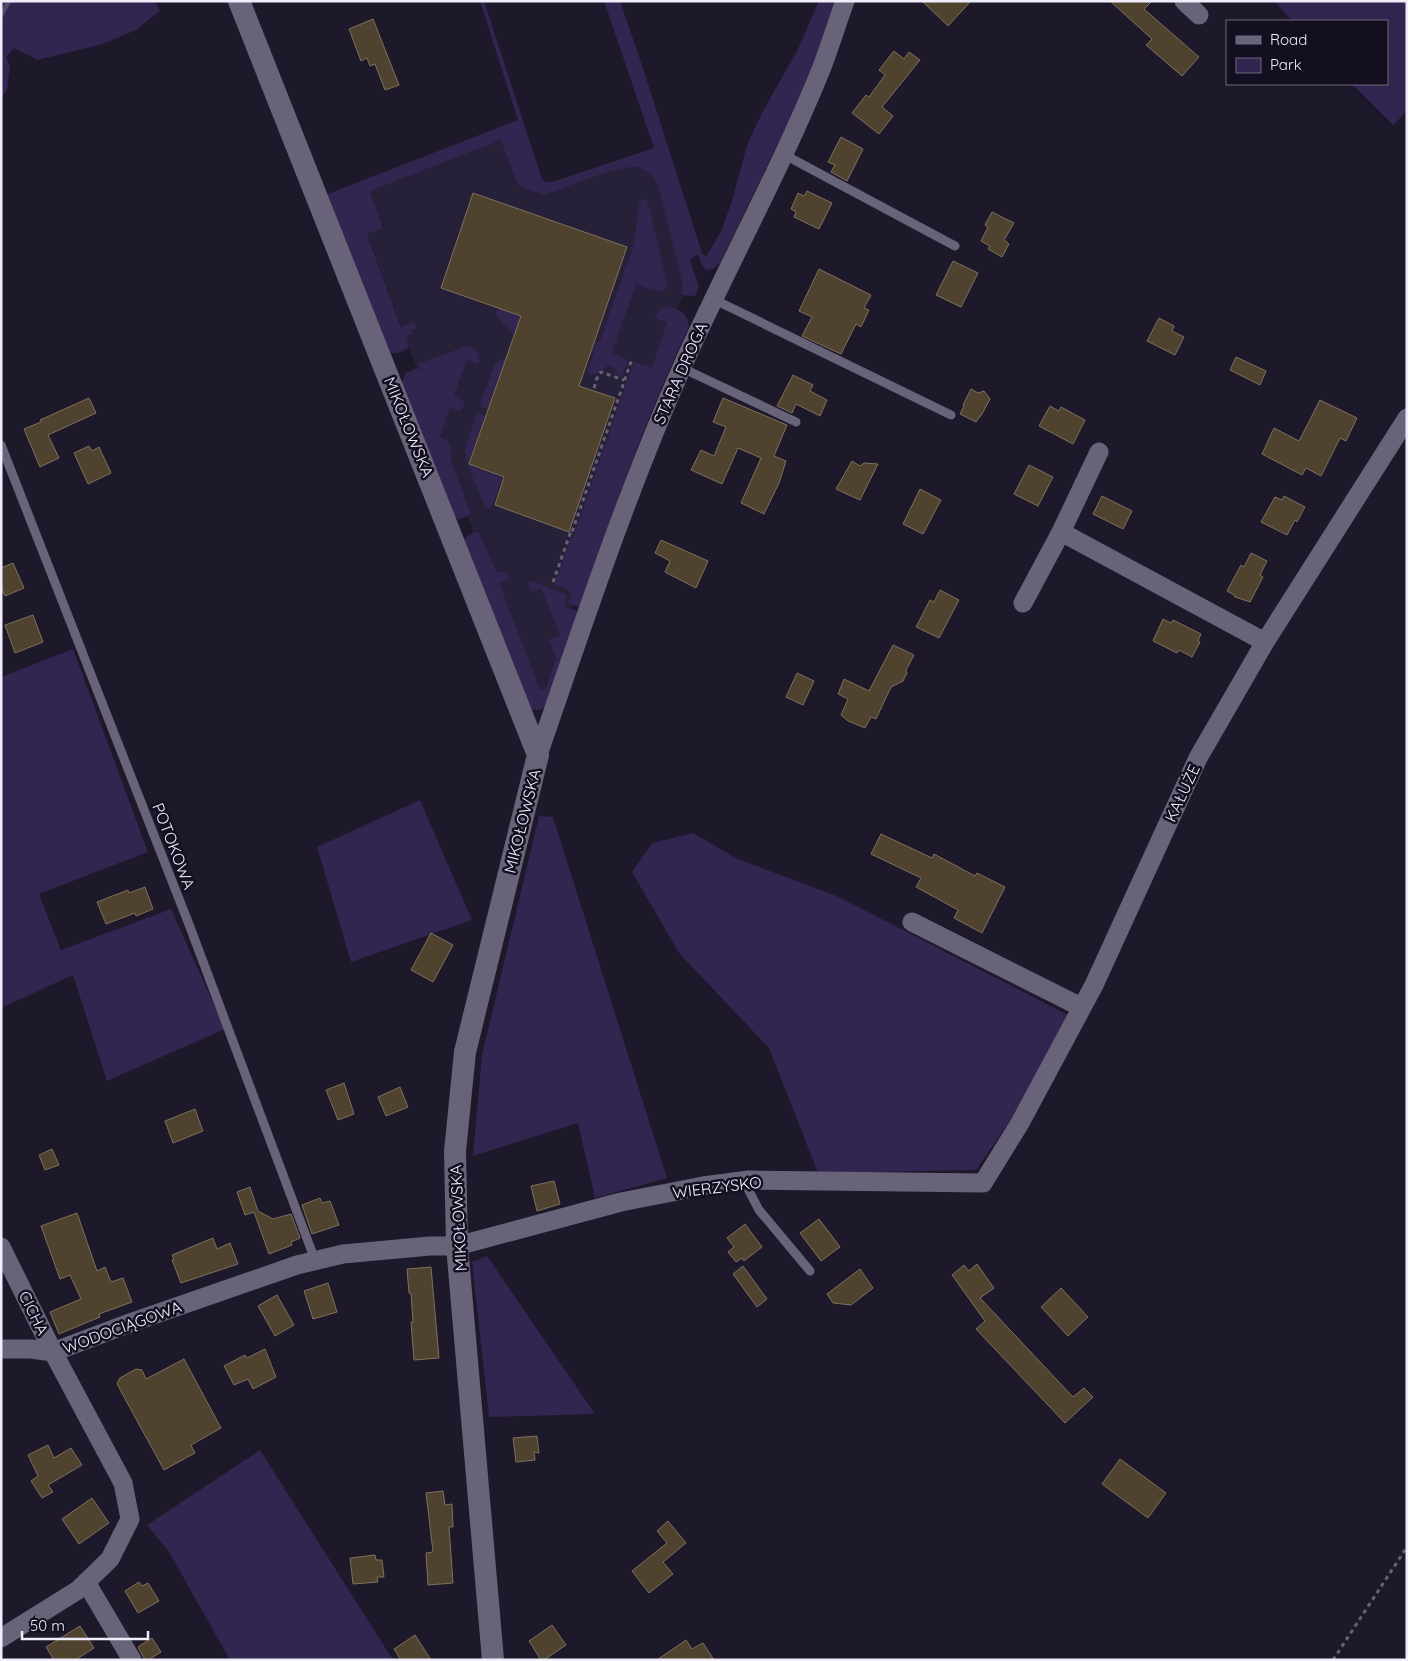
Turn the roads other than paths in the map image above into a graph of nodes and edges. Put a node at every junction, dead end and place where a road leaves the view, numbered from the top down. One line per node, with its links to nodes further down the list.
1 (240, 1): 17 (street, MIKOŁOWSKA)
2 (845, 1): 5 (street, STARA DROGA)
3 (1184, 1): 4 (street)
4 (1199, 15)
5 (783, 154): 6 (lane); 7 (street, STARA DROGA)
6 (955, 246)
7 (713, 298): 8 (street, STARA DROGA); 9 (lane)
8 (682, 368): 11 (lane); 17 (street, STARA DROGA)
9 (951, 415)
10 (1407, 418): 16 (street, KAŁUŻE)
11 (796, 422)
12 (1, 445): 24 (lane, POTOKOWA)
13 (1099, 452): 14 (street)
14 (1061, 532): 15 (street); 16 (street)
15 (1023, 604)
16 (1265, 642): 19 (street, KAŁUŻE)
17 (538, 755): 22 (street, MIKOŁOWSKA)
18 (912, 922): 19 (street)
19 (1081, 1007): 21 (street, KAŁUŻE)
20 (749, 1180): 21 (street, WIERZYSKO); 22 (street, WIERZYSKO); 25 (lane)
21 (983, 1183)
22 (457, 1246): 24 (street, WODOCIĄGOWA); 31 (street, MIKOŁOWSKA)
23 (1, 1247): 27 (street, CICHA)
24 (316, 1260): 27 (street, WODOCIĄGOWA)
25 (810, 1271)
26 (1, 1349): 27 (street)
27 (53, 1352): 28 (street, WODOCIĄGOWA)
28 (86, 1582): 29 (street, WODOCIĄGOWA); 30 (street)
29 (1, 1638)
30 (132, 1660)
31 (493, 1660)

